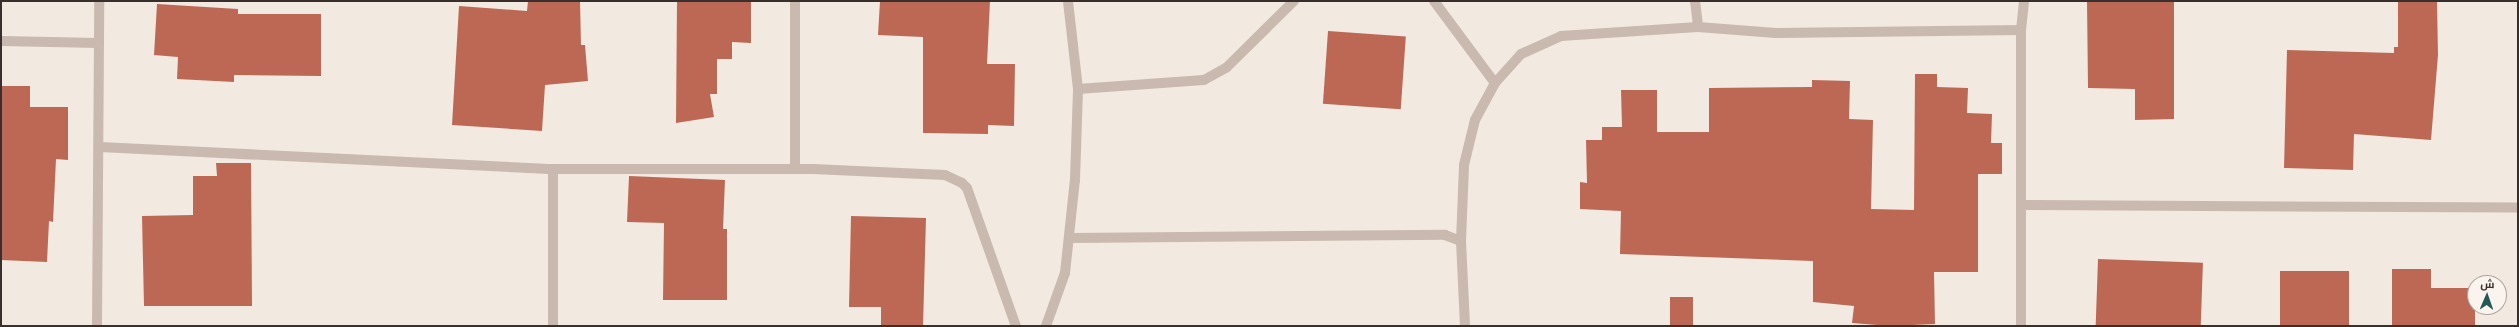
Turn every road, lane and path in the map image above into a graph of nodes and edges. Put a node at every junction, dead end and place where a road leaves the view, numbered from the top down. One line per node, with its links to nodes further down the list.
1 (99, 1): 11 (street)
2 (795, 1): 16 (street)
3 (1068, 1): 13 (street)
4 (1294, 1): 13 (street)
5 (1434, 1): 12 (street)
6 (1696, 1): 8 (street)
7 (2024, 1): 9 (street)
8 (1698, 27): 9 (street); 12 (street)
9 (2021, 30): 17 (street)
10 (1, 41): 11 (street)
11 (99, 43): 14 (street)
12 (1495, 83): 20 (street)
13 (1078, 89): 19 (street)
14 (100, 147): 15 (street); 21 (street)
15 (553, 169): 16 (street); 22 (street)
16 (795, 169): 23 (street)
17 (2022, 205): 18 (street); 26 (street)
18 (2518, 208)
19 (1069, 238): 20 (street); 24 (street)
20 (1460, 241): 25 (street)
21 (97, 326)
22 (554, 326)
23 (1016, 326)
24 (1046, 326)
25 (1465, 326)
26 (2021, 326)

